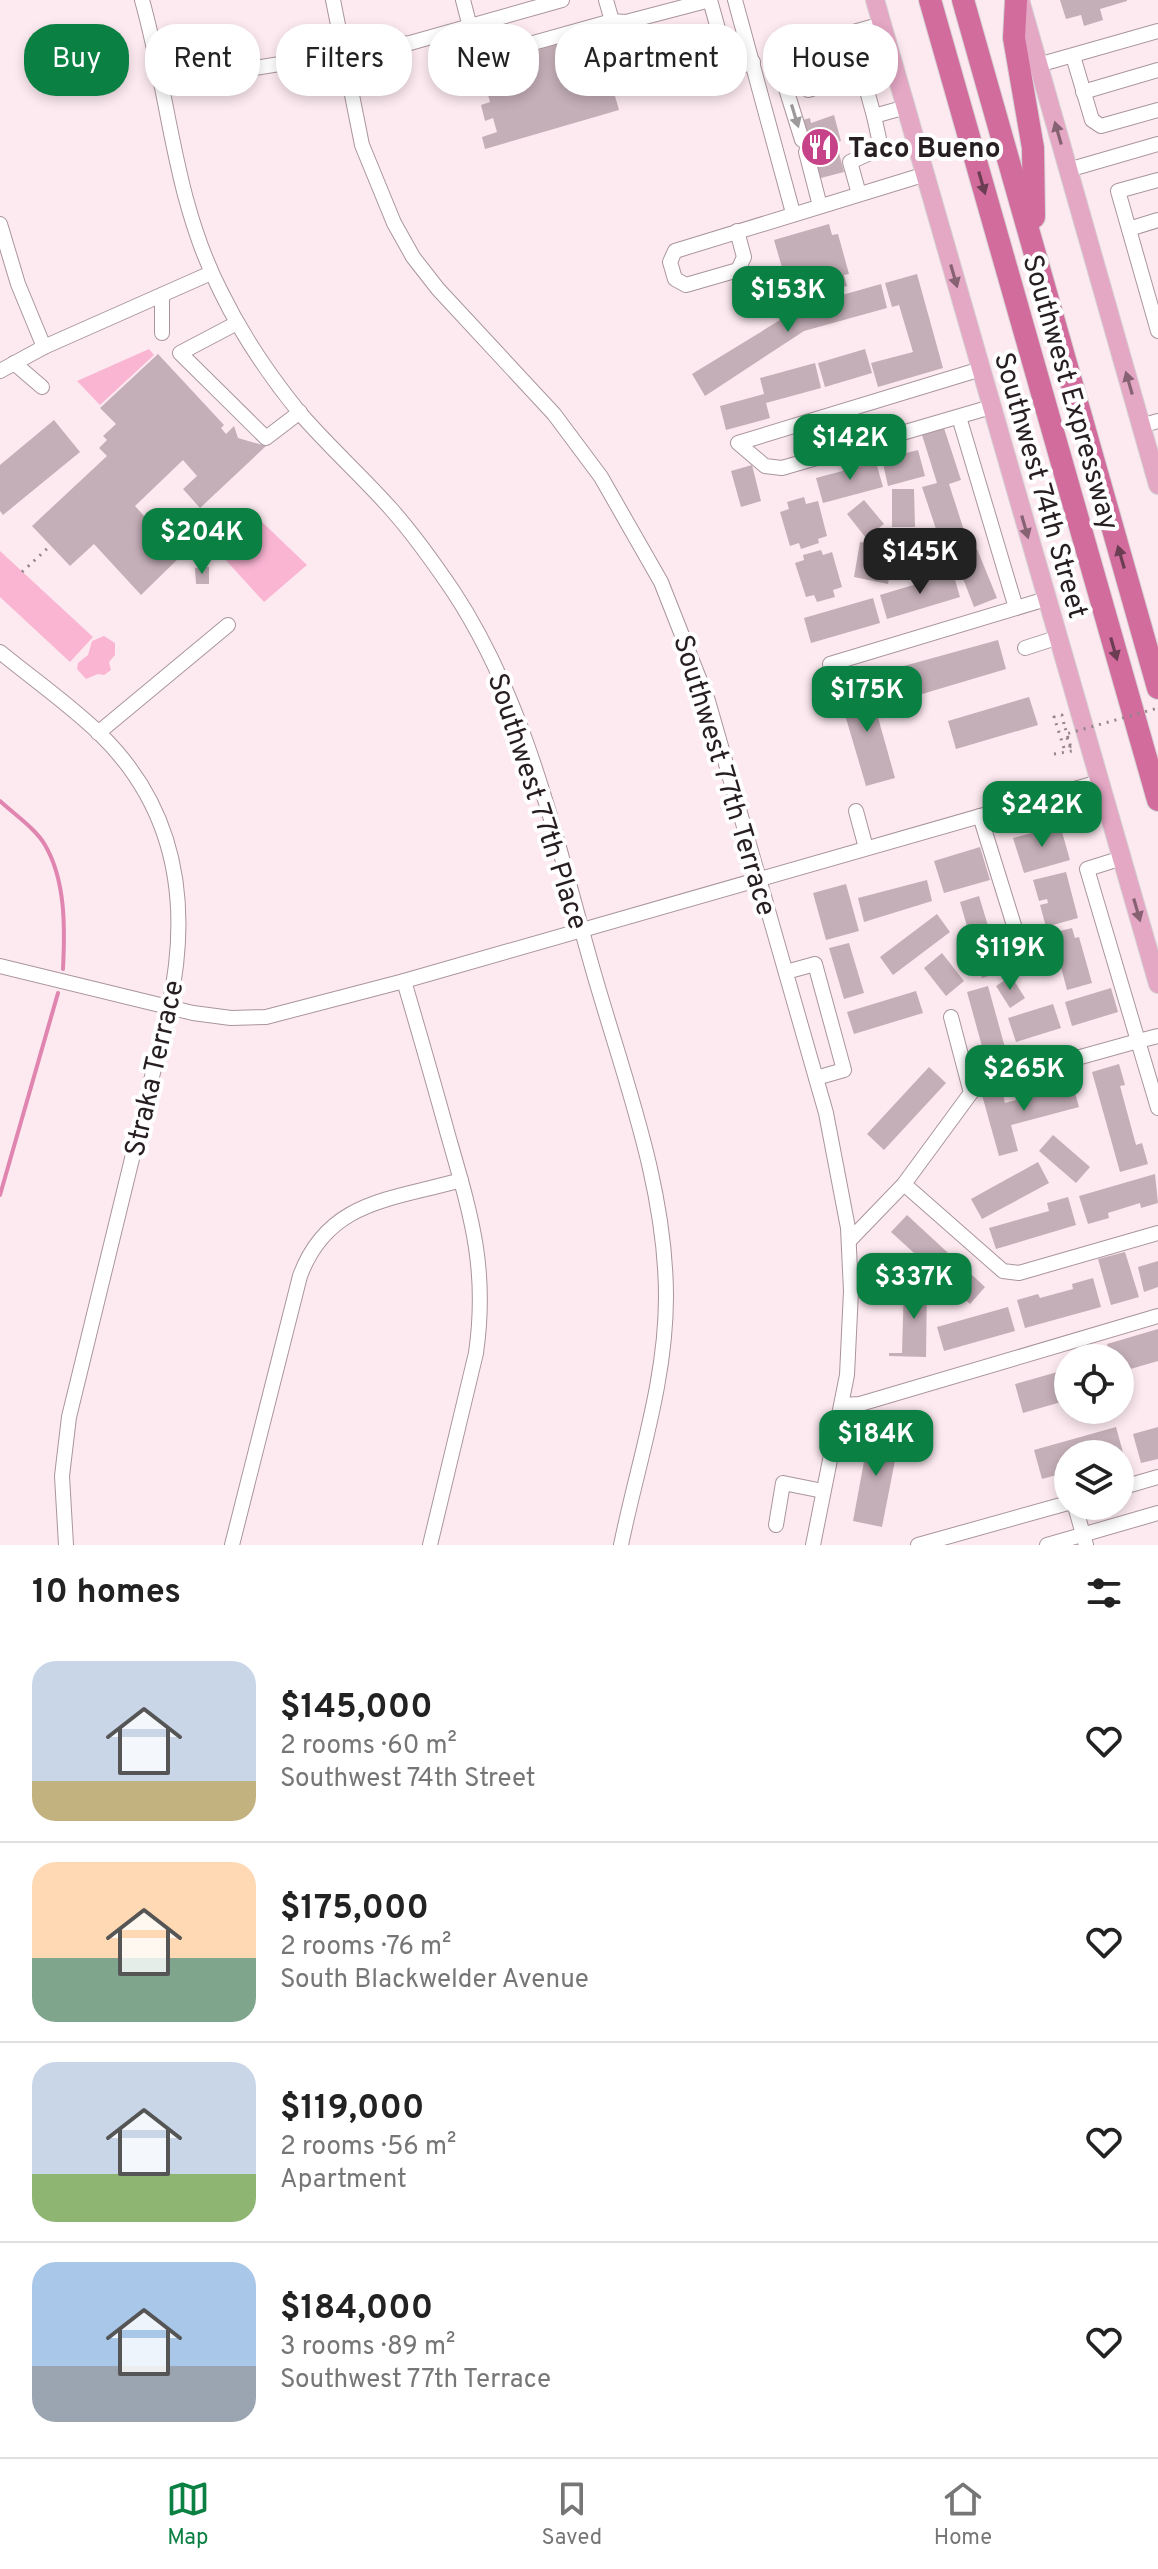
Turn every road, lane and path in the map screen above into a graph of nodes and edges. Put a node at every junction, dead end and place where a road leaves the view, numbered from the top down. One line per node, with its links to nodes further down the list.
1 (142, 0): 13 (street, Southwest 77th Place)
2 (333, 0): 14 (street, Southwest 77th Terrace)
3 (463, 0): 15 (street)
4 (562, 0): 16 (street)
5 (606, 0): 12 (street)
6 (710, 0): 12 (street); 17 (street)
7 (735, 0): 18 (street)
8 (875, 0): 19 (main road, Southwest 74th Street)
9 (930, 0): 78 (highway, Southwest Expressway, one-way to 78)
10 (963, 0): 48 (highway, Southwest Expressway)
11 (1018, 0): 26 (main road); 48 (highway)
12 (612, 21): 21 (street)
13 (147, 24)
14 (338, 24)
15 (469, 24)
16 (480, 24)
17 (717, 24)
18 (742, 24)
19 (882, 24)
20 (1158, 31): 23 (street)
21 (539, 41)
22 (747, 42): 24 (street)
23 (1073, 56): 26 (street); 29 (street)
24 (753, 62): 25 (street); 43 (street)
25 (747, 64)
26 (1038, 65): 38 (main road, one-way to 26)
27 (1158, 70): 29 (street)
28 (898, 78): 34 (main road, Southwest 74th Street)
29 (1083, 92): 35 (street)
30 (164, 96): 49 (street, Southwest 77th Place)
31 (351, 96): 83 (street, Southwest 77th Terrace)
32 (788, 96): 42 (street, one-way to 42)
33 (868, 96): 36 (street)
34 (906, 107): 36 (street); 39 (main road, Southwest 74th Street)
35 (1158, 110)
36 (874, 116): 41 (street)
37 (1158, 144): 38 (street)
38 (1068, 170): 62 (main road, one-way to 38)
39 (926, 174): 41 (street); 56 (main road, Southwest 74th Street, one-way to 56)
40 (1158, 180): 46 (street)
41 (859, 194): 42 (street)
42 (820, 206): 43 (street)
43 (793, 213): 47 (street)
44 (1158, 220): 46 (street)
45 (0, 224): 54 (street)
46 (1129, 229): 52 (street)
47 (737, 231): 47 (street)
48 (1034, 246): 73 (highway, Southwest Expressway, one-way to 48)
49 (211, 273): 50 (street); 51 (street, Southwest 77th Place)
50 (162, 295): 53 (street); 54 (street)
51 (237, 323): 60 (street, Southwest 77th Place); 60 (street)
52 (1158, 331)
53 (162, 333)
54 (44, 347): 55 (street)
55 (14, 363): 57 (street); 58 (street)
56 (981, 369): 59 (main road, Southwest 74th Street); 61 (street)
57 (0, 371)
58 (42, 387)
59 (991, 407): 61 (street); 66 (main road, Southwest 74th Street, one-way to 66)
60 (300, 412): 84 (street, Southwest 77th Place)
61 (959, 417): 67 (street)
62 (1150, 423): 63 (main road)
63 (1158, 485)
64 (51, 545): 65 (path)
65 (22, 572)
66 (1046, 599): 67 (street); 69 (main road, Southwest 74th Street)
67 (1016, 608): 72 (street)
68 (228, 625): 75 (street)
69 (1056, 638): 70 (street); 77 (main road, Southwest 74th Street)
70 (1025, 648)
71 (0, 652): 75 (street, Straka Terrace)
72 (830, 664)
73 (1158, 688)
74 (1158, 708): 76 (path, bridge)
75 (98, 733): 90 (street, Straka Terrace)
76 (1054, 754)
77 (1099, 782): 80 (street); 82 (main road, Southwest 74th Street)
78 (1158, 800)
79 (856, 811): 81 (street)
80 (980, 816): 81 (street); 85 (street)
81 (866, 848): 83 (street)
82 (1122, 858): 89 (main road, Southwest 74th Street, one-way to 89); 93 (street)
83 (759, 878): 84 (street); 87 (street, Southwest 77th Terrace)
84 (581, 930): 88 (street); 114 (street, Southwest 77th Place)
85 (1017, 935)
86 (0, 966): 90 (street)
87 (786, 972): 94 (street, Southwest 77th Terrace); 94 (street)
88 (404, 981): 90 (street); 97 (street)
89 (1158, 984)
90 (169, 1007): 111 (street, Straka Terrace)
91 (951, 1017): 95 (street)
92 (1158, 1036): 93 (street)
93 (1138, 1041): 95 (street); 96 (street)
94 (816, 1078): 100 (street, Southwest 77th Terrace)
95 (971, 1093): 98 (street)
96 (1158, 1108)
97 (461, 1180): 112 (street); 113 (street)
98 (904, 1184): 99 (street); 100 (street)
99 (1158, 1233)
100 (849, 1241): 102 (street, Southwest 77th Terrace)
101 (1158, 1316): 102 (street)
102 (842, 1405): 105 (street, Southwest 77th Terrace)
103 (1158, 1477): 104 (street)
104 (1134, 1484)
105 (823, 1491): 109 (street); 115 (street, Southwest 77th Terrace)
106 (1054, 1507): 116 (street)
107 (1158, 1513): 110 (street)
108 (1079, 1520): 110 (street)
109 (776, 1525)
110 (1085, 1540): 117 (street)
111 (66, 1545)
112 (232, 1545)
113 (430, 1545)
114 (621, 1545)
115 (813, 1545)
116 (918, 1545)
117 (1047, 1545)

